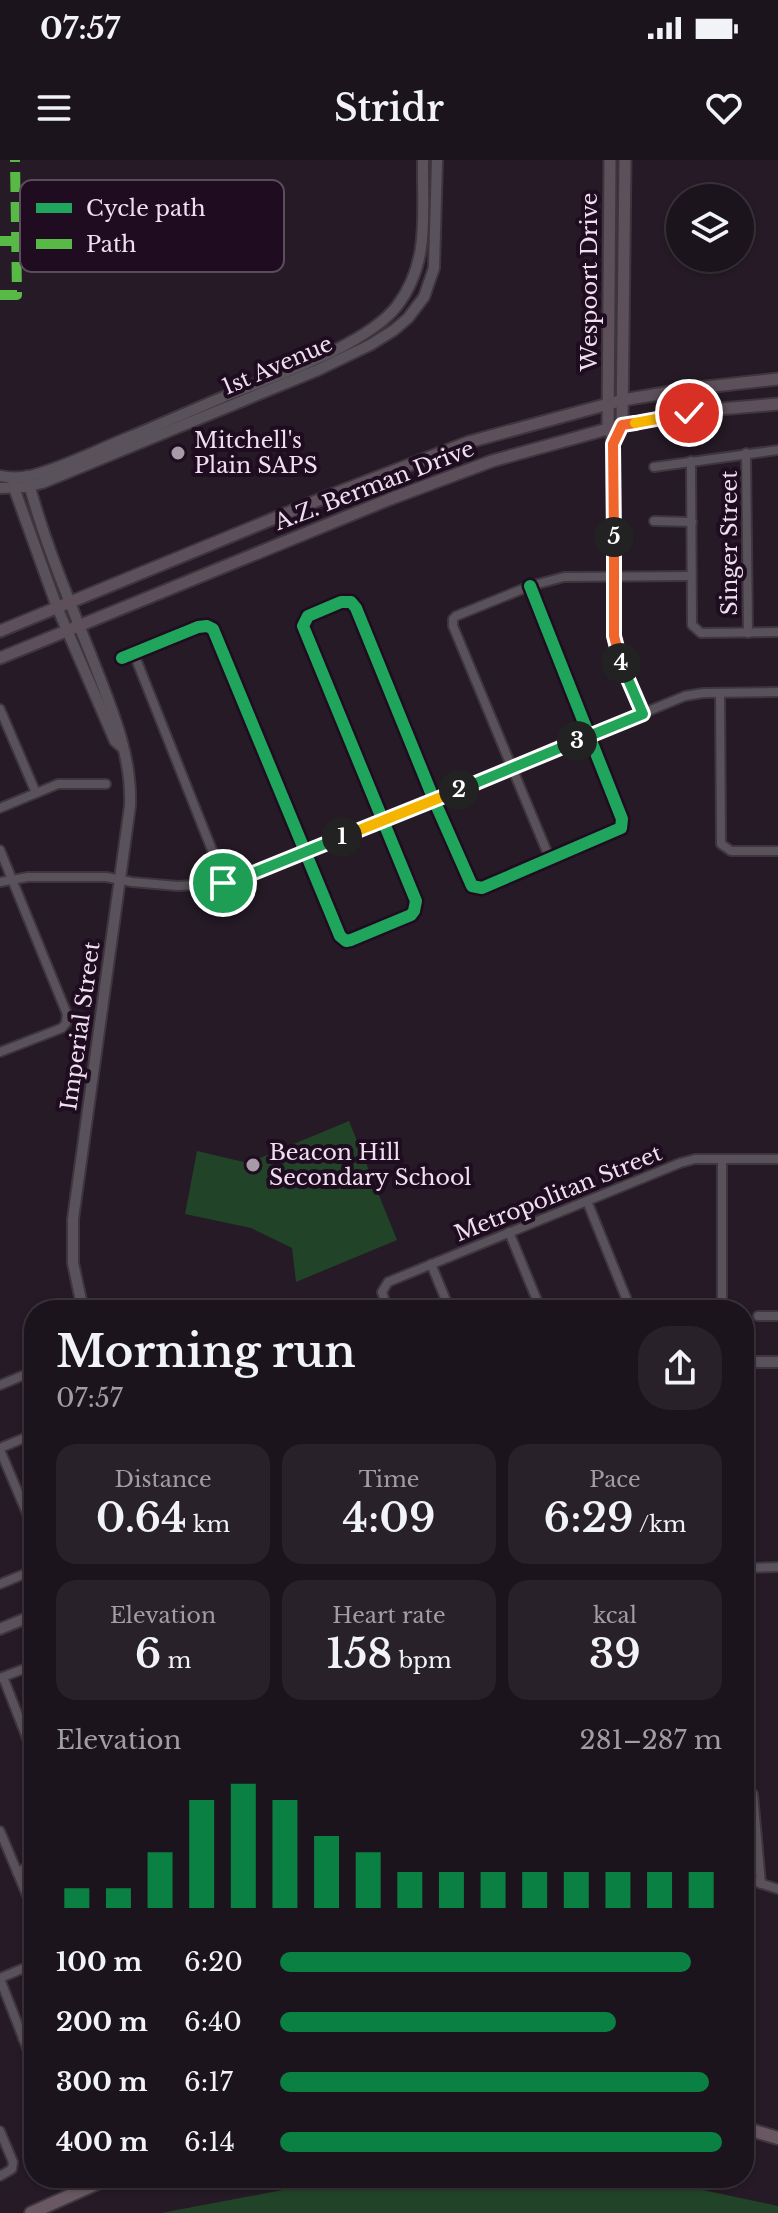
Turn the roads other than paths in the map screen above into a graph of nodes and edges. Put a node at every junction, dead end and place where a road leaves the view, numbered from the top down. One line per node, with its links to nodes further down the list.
1 (437, 160): 2 (street); 5 (street); 7 (street, 1st Avenue)
2 (444, 160)
3 (610, 160): 10 (main road, Wespoort Drive)
4 (625, 160): 9 (main road, Wespoort Drive)
5 (423, 161): 6 (street, 1st Avenue)
6 (409, 288): 7 (street); 20 (street, 1st Avenue)
7 (425, 294): 20 (street, 1st Avenue)
8 (778, 379): 9 (main road, A.Z. Berman Drive)
9 (623, 400): 10 (main road, A.Z. Berman Drive); 12 (main road, Wespoort Drive)
10 (608, 404): 13 (main road, Wespoort Drive); 27 (main road, A.Z. Berman Drive)
11 (778, 404): 12 (main road, A.Z. Berman Drive)
12 (622, 425): 13 (main road, A.Z. Berman Drive); 14 (street)
13 (608, 429): 14 (street); 29 (main road, A.Z. Berman Drive)
14 (613, 444): 24 (street)
15 (778, 450): 16 (street)
16 (746, 453): 17 (street); 33 (street, Singer Street)
17 (691, 461): 18 (street); 23 (street)
18 (654, 467)
19 (8, 481): 20 (street, 1st Avenue); 21 (street, 1st Avenue); 28 (street, Imperial Street)
20 (29, 481): 27 (street, Imperial Street)
21 (0, 488)
22 (654, 521): 23 (street)
23 (692, 522): 25 (street)
24 (614, 576): 25 (street); 26 (street); 40 (street)
25 (691, 576): 33 (street)
26 (530, 586): 41 (street); 43 (street)
27 (71, 601): 28 (main road, A.Z. Berman Drive); 29 (street, Imperial Street)
28 (57, 607): 30 (street, Imperial Street); 31 (main road, A.Z. Berman Drive)
29 (80, 625): 30 (main road, A.Z. Berman Drive); 42 (street, Imperial Street)
30 (67, 630): 35 (main road, A.Z. Berman Drive); 42 (street, Imperial Street)
31 (0, 631)
32 (778, 632): 33 (street)
33 (748, 633)
34 (134, 654): 36 (street); 51 (street); 56 (street)
35 (0, 658)
36 (122, 658)
37 (778, 692): 38 (street)
38 (720, 693): 40 (street); 50 (street)
39 (0, 709): 45 (street)
40 (643, 714): 41 (street)
41 (590, 735): 43 (street); 52 (street)
42 (123, 748): 54 (street, Imperial Street)
43 (512, 768): 46 (street); 52 (street)
44 (106, 784): 45 (street)
45 (36, 793): 47 (street)
46 (434, 800): 48 (street); 48 (street); 52 (street)
47 (0, 808)
48 (382, 820): 51 (street); 51 (street)
49 (0, 850): 53 (street)
50 (778, 851)
51 (305, 852): 56 (street)
52 (550, 859)
53 (13, 878): 54 (street); 55 (street); 57 (street)
54 (120, 880): 56 (street); 63 (street, Imperial Street)
55 (0, 882)
56 (223, 883)
57 (0, 1052)
58 (722, 1159): 59 (street, Metropolitan Street); 60 (street, Metropolitan Street); 68 (street)
59 (778, 1159)
60 (587, 1201): 61 (street, Metropolitan Street); 67 (street)
61 (509, 1232): 62 (street, Metropolitan Street); 66 (street)
62 (431, 1264): 64 (street, Metropolitan Street); 65 (street)
63 (80, 1300)
64 (385, 1300)
65 (446, 1300)
66 (537, 1300)
67 (627, 1300)
68 (722, 1300)
69 (758, 1316): 70 (street)
70 (778, 1316)
71 (754, 1362): 72 (street)
72 (778, 1362)
73 (24, 1375): 74 (street)
74 (0, 1385)
75 (24, 1438): 76 (street)
76 (0, 1449): 77 (street)
77 (24, 1506)
78 (778, 1567): 79 (street)
79 (754, 1568)
80 (24, 1574): 81 (street)
81 (0, 1584)
82 (24, 1619): 83 (street)
83 (0, 1629)
84 (24, 1669): 85 (street)
85 (1, 1678): 86 (street)
86 (24, 1732)
87 (754, 1805): 92 (street)
88 (0, 1831): 90 (street)
89 (24, 1869): 90 (street)
90 (17, 1872): 93 (street)
91 (754, 1882): 92 (street)
92 (761, 1884): 94 (street)
93 (24, 1888)
94 (778, 1889)
95 (24, 1968): 96 (street)
96 (0, 1979): 97 (street)
97 (23, 2039)
98 (0, 2131): 101 (street)
99 (754, 2131): 100 (main road)
100 (778, 2138)
101 (0, 2176)
102 (87, 2188): 103 (main road)
103 (31, 2213)

